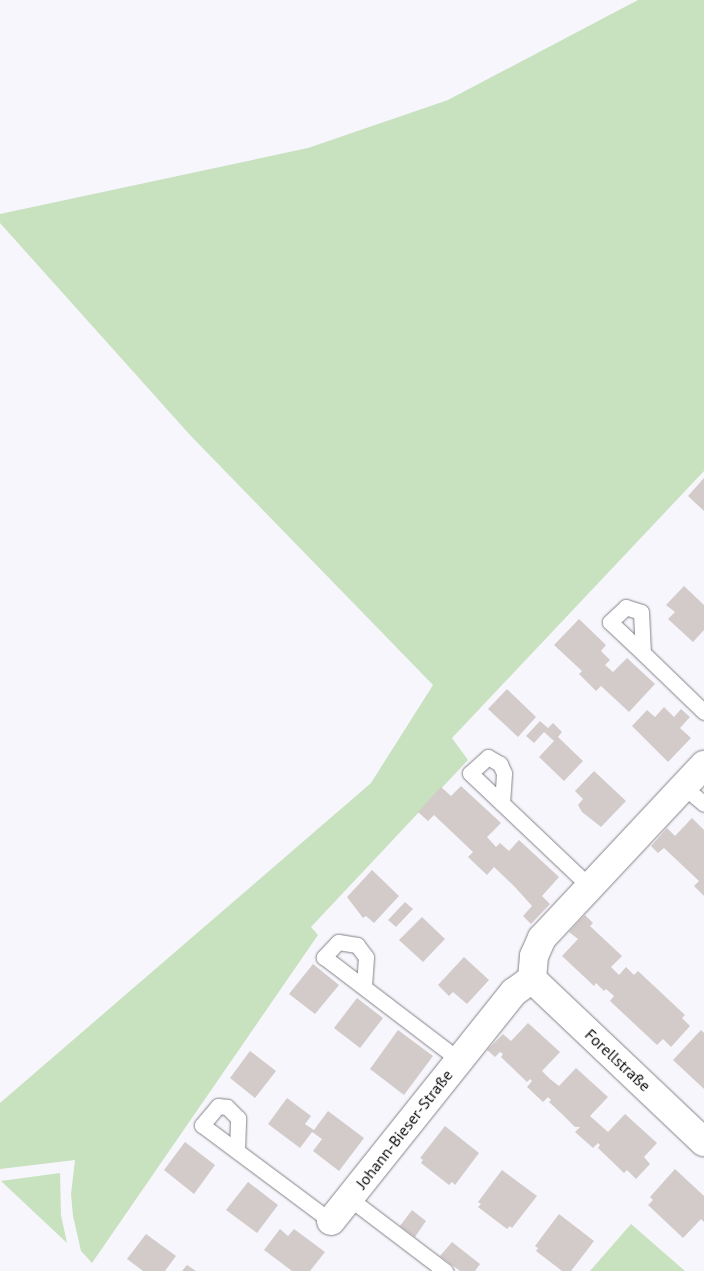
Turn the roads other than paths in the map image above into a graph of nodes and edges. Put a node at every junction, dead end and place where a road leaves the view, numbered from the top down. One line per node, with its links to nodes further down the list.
1 (643, 654): 2 (lane)
2 (704, 712)
3 (704, 765): 4 (street)
4 (684, 786): 6 (lane); 7 (street)
5 (502, 803): 7 (lane)
6 (704, 804)
7 (590, 887): 8 (street)
8 (532, 979): 10 (street, Johann-Bieser-Straße); 11 (street, Forellstraße)
9 (364, 986): 10 (lane, Johann-Bieser-Straße)
10 (459, 1060): 13 (street, Johann-Bieser-Straße)
11 (704, 1142)
12 (237, 1151): 14 (lane, Johann-Bieser-Straße)
13 (350, 1198): 14 (street, Johann-Bieser-Straße); 15 (lane, Johann-Bieser-Straße)
14 (332, 1222)
15 (445, 1271)

